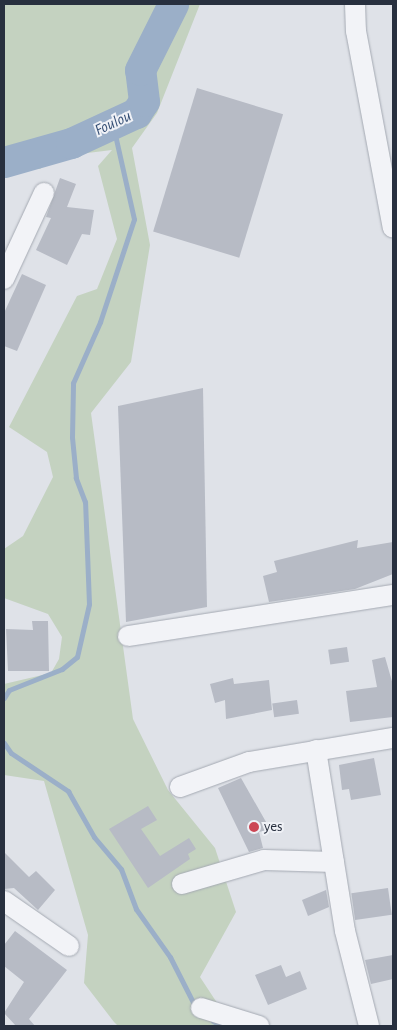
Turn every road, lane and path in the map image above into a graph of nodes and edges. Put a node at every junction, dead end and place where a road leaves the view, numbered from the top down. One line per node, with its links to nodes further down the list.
1 (357, 4): 3 (street)
2 (44, 193): 4 (street)
3 (393, 228)
4 (4, 279)
5 (393, 595): 6 (street)
6 (128, 636)
7 (393, 738): 8 (street)
8 (316, 750): 9 (street); 10 (street)
9 (180, 787)
10 (334, 862): 11 (street); 16 (street)
11 (182, 884)
12 (4, 901): 13 (street)
13 (69, 946)
14 (202, 1008): 15 (street)
15 (259, 1026)
16 (369, 1026)

